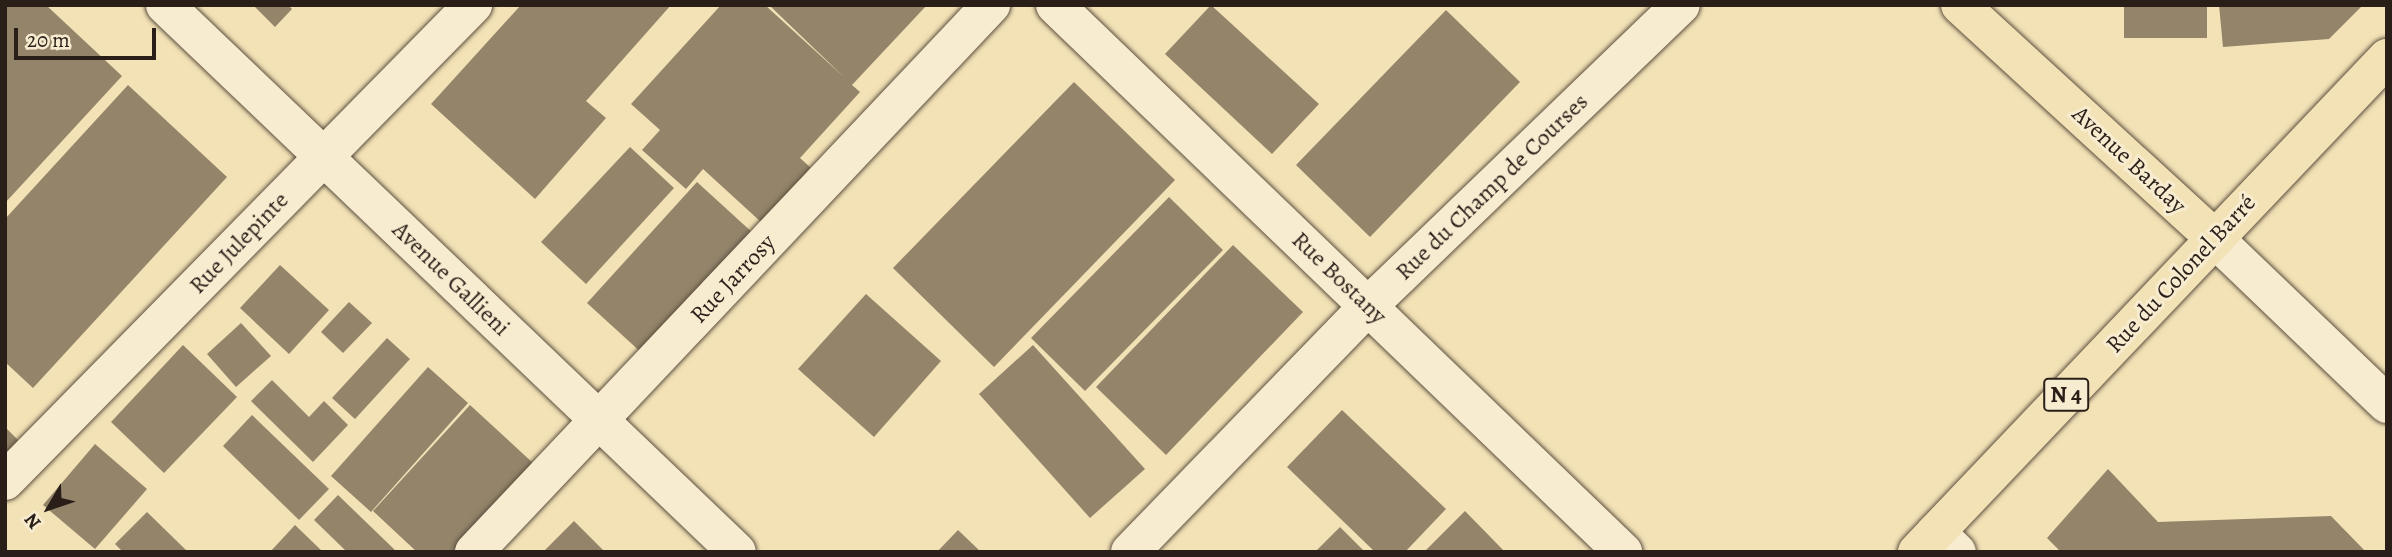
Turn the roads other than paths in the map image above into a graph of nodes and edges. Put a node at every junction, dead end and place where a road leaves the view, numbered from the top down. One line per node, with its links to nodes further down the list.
1 (165, 5): 8 (street, Avenue Gallieni)
2 (473, 5): 8 (street, Rue Julepinte)
3 (991, 5): 12 (street, Rue Jarrosy)
4 (1055, 5): 10 (street, Rue Bostany)
5 (1681, 5): 10 (street, Rue du Champ de Courses)
6 (1960, 5): 9 (main road, Avenue Barday)
7 (2387, 58): 9 (main road, Rue du Colonel Barré / N 4)
8 (323, 156): 12 (street, Avenue Gallieni); 13 (street, Rue Julepinte)
9 (2214, 238): 11 (street, Avenue Barday); 14 (main road, Rue du Colonel Barré / N 4)
10 (1368, 306): 17 (street, Rue du Champ de Courses); 18 (street, Rue Bostany)
11 (2387, 404)
12 (599, 420): 15 (street, Rue Jarrosy); 16 (street, Avenue Gallieni)
13 (5, 481)
14 (1937, 545)
15 (474, 552)
16 (737, 552)
17 (1130, 552)
18 (1623, 552)

